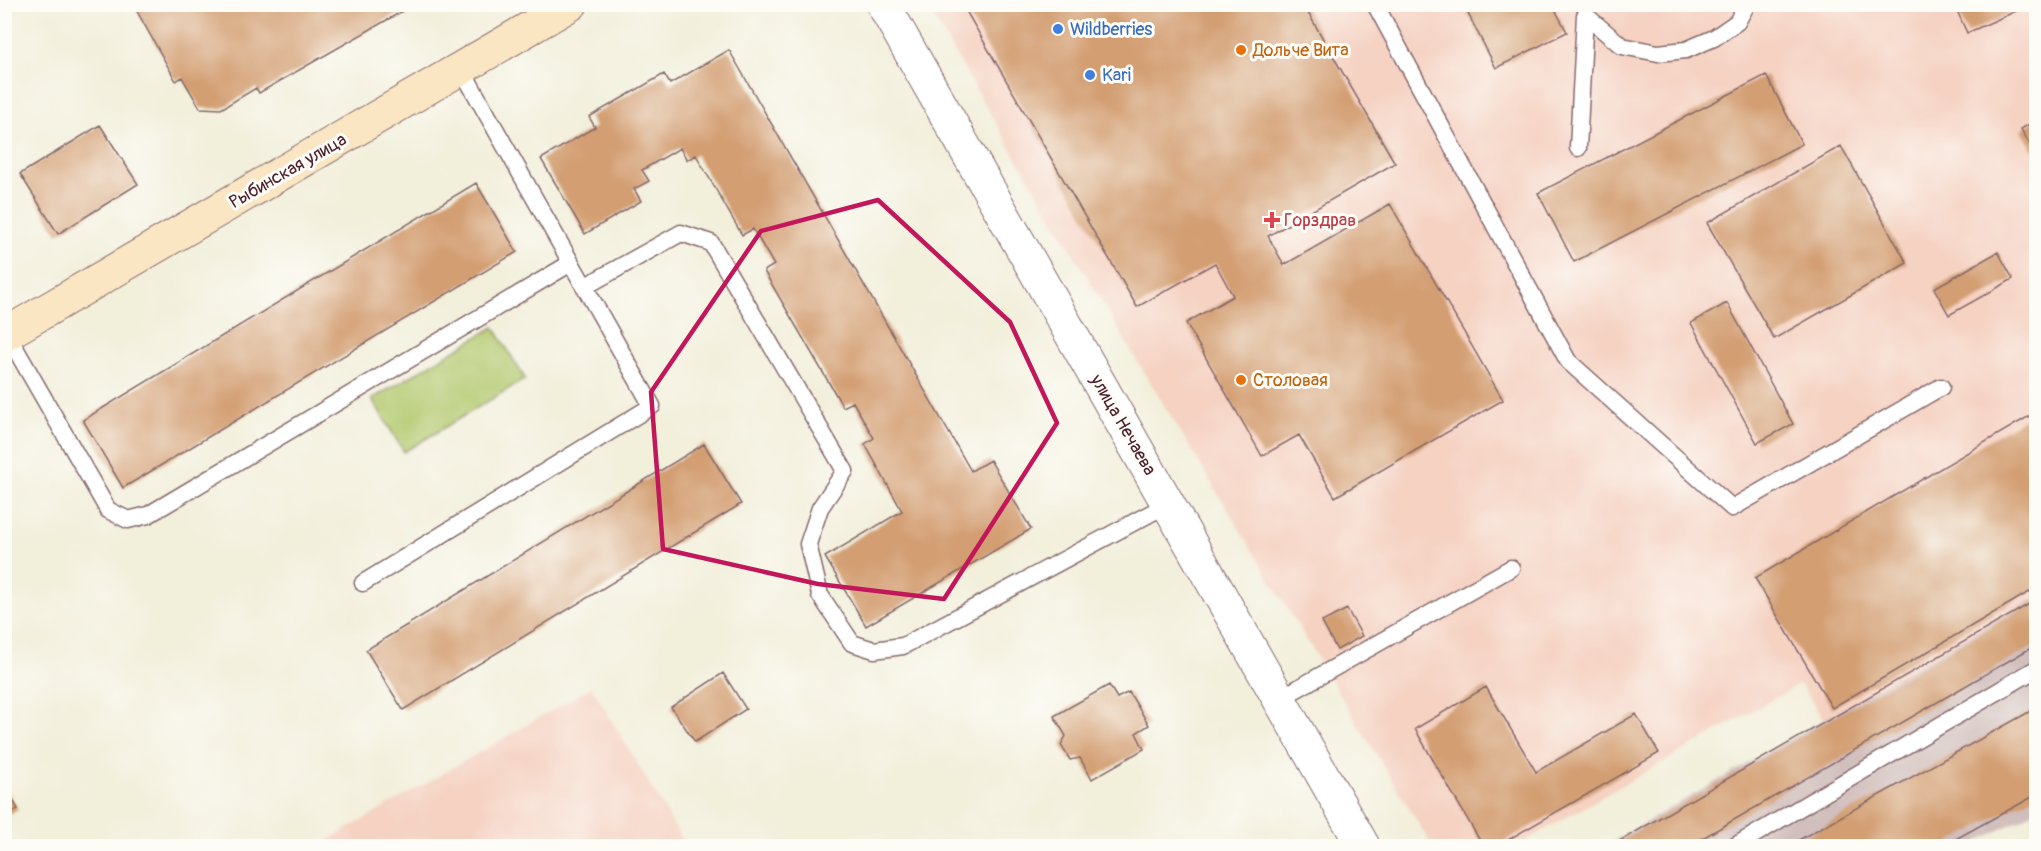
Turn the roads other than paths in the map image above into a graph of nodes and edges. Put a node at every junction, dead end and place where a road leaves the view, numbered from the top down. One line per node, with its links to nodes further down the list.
1 (571, 4): 6 (main road, Рыбинская улица)
2 (883, 4): 12 (street, улица Нечаева)
3 (1375, 4): 11 (lane)
4 (1747, 4): 5 (lane)
5 (1582, 10): 7 (lane)
6 (462, 70): 8 (lane); 10 (main road, Рыбинская улица)
7 (1578, 148)
8 (571, 263): 9 (lane); 10 (lane)
9 (584, 287): 12 (lane); 14 (lane)
10 (6, 334)
11 (1941, 387)
12 (1168, 504): 16 (street, улица Нечаева)
13 (1511, 568): 16 (lane)
14 (363, 583)
15 (2037, 669): 18 (lane)
16 (1279, 699): 17 (street, улица Нечаева)
17 (1363, 846)
18 (1735, 846)

